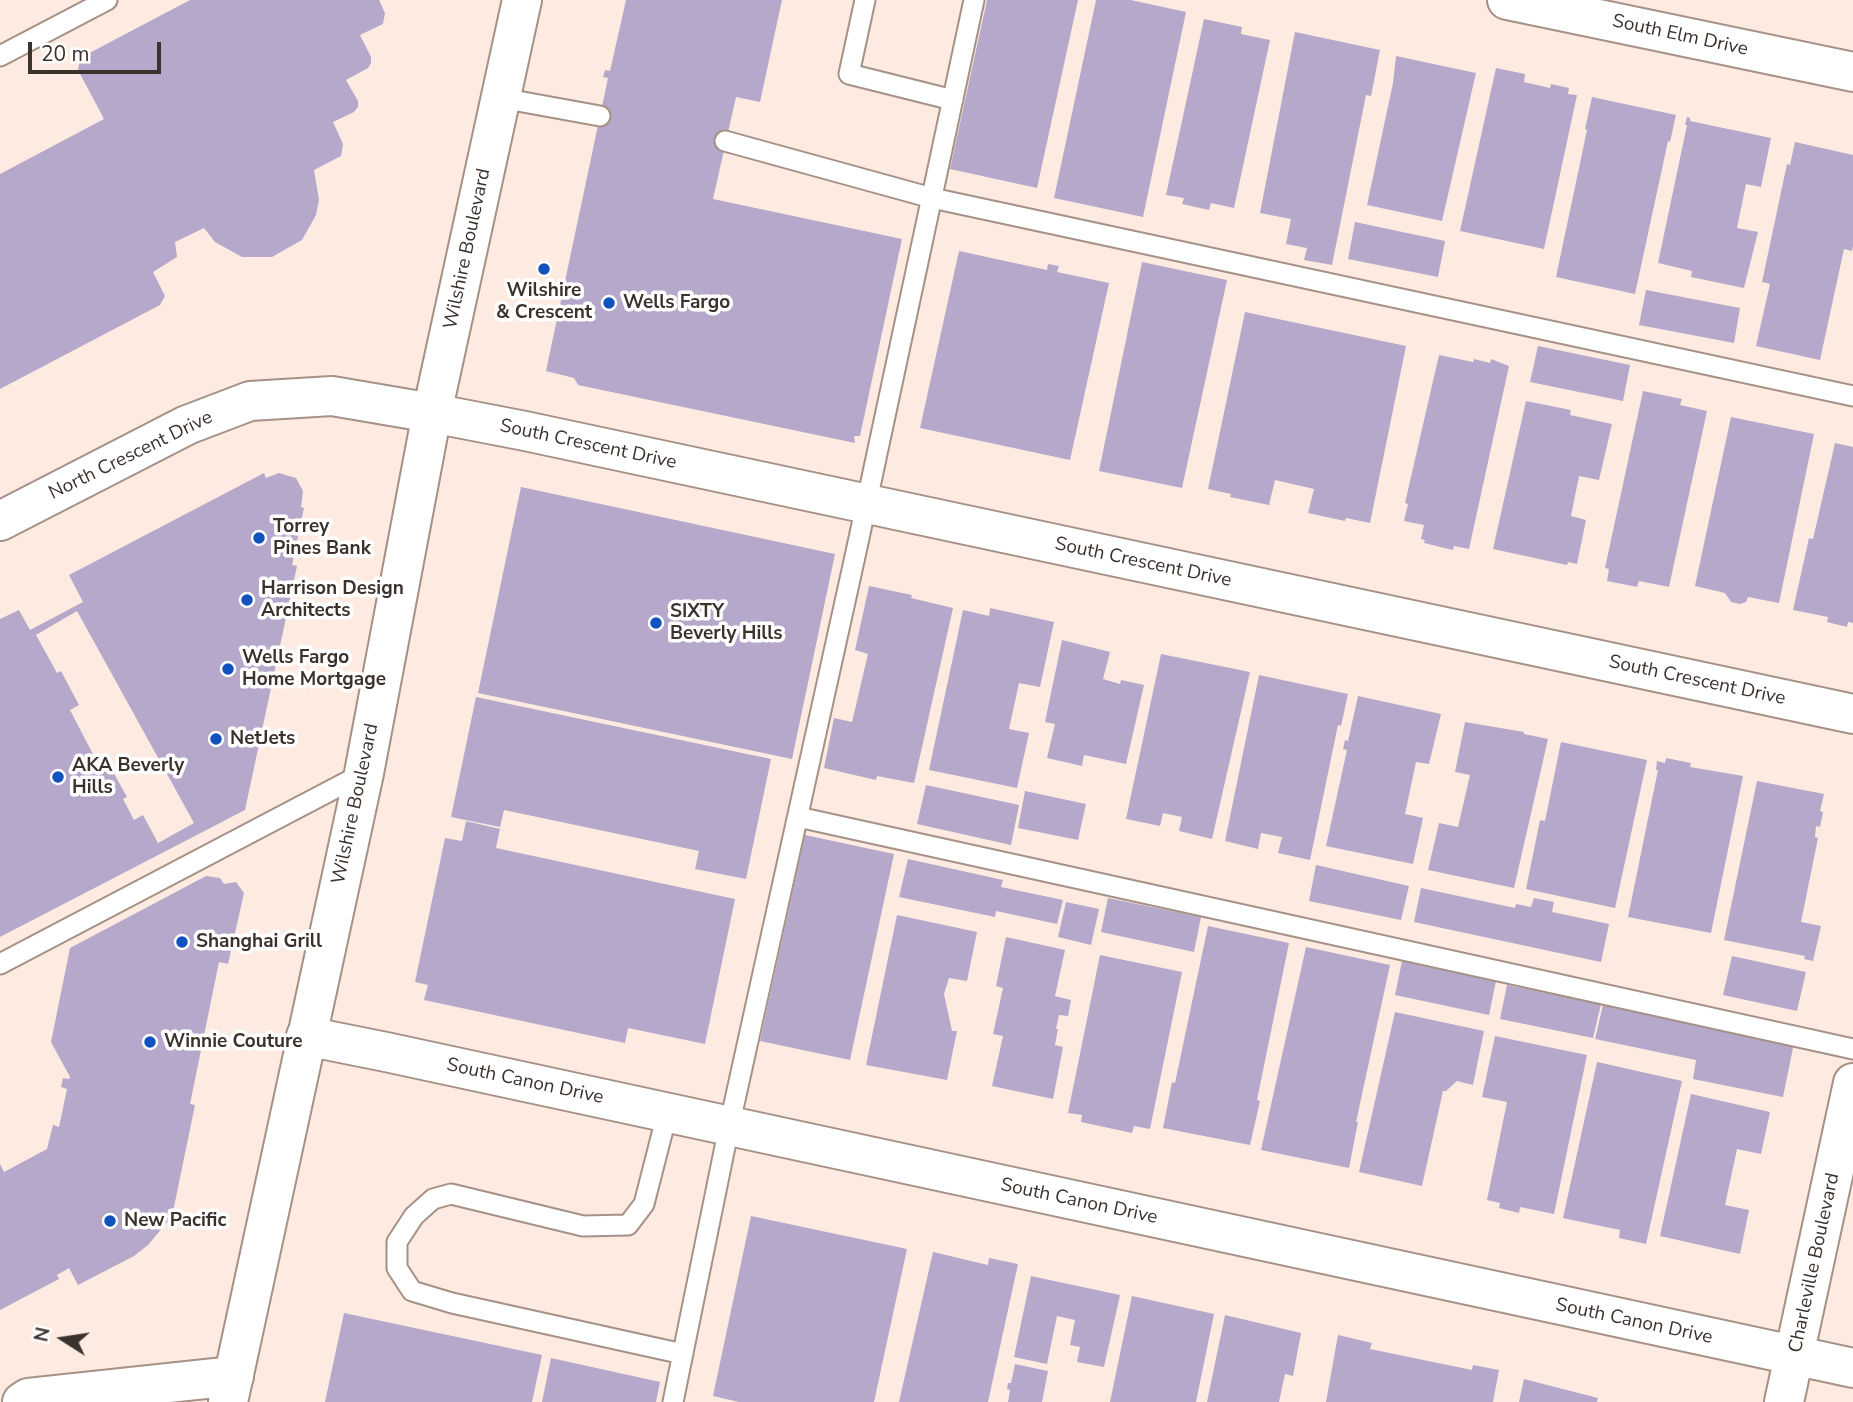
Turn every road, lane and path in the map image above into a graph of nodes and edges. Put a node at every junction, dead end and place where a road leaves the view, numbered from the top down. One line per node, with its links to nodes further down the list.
1 (107, 0): 6 (lane)
2 (522, 0): 8 (street, Wilshire Boulevard)
3 (865, 0): 9 (lane)
4 (974, 0): 9 (lane)
5 (1507, 0): 7 (street, South Elm Drive)
6 (0, 56)
7 (1853, 72)
8 (501, 98): 10 (lane); 14 (street, Wilshire Boulevard)
9 (953, 100): 12 (lane)
10 (600, 116)
11 (725, 141): 12 (lane)
12 (932, 198): 13 (lane); 15 (lane)
13 (1853, 396)
14 (432, 413): 15 (street, South Crescent Drive); 16 (street, North Crescent Drive); 18 (street, Wilshire Boulevard)
15 (866, 504): 17 (street, South Crescent Drive); 19 (lane)
16 (0, 521)
17 (1853, 715)
18 (364, 773): 20 (lane); 21 (street, Wilshire Boulevard)
19 (798, 817): 22 (lane); 25 (lane)
20 (0, 964)
21 (306, 1036): 24 (street, South Canon Drive); 29 (street, Wilshire Boulevard)
22 (1853, 1049)
23 (1853, 1083): 27 (street, Charleville Boulevard)
24 (667, 1114): 25 (street, South Canon Drive); 26 (lane)
25 (729, 1127): 26 (lane); 27 (street, South Canon Drive)
26 (683, 1354): 31 (lane)
27 (1795, 1356): 28 (street, South Canon Drive); 32 (street, Charleville Boulevard)
28 (1853, 1368)
29 (231, 1389): 30 (street)
30 (22, 1402)
31 (673, 1402)
32 (1784, 1402)

